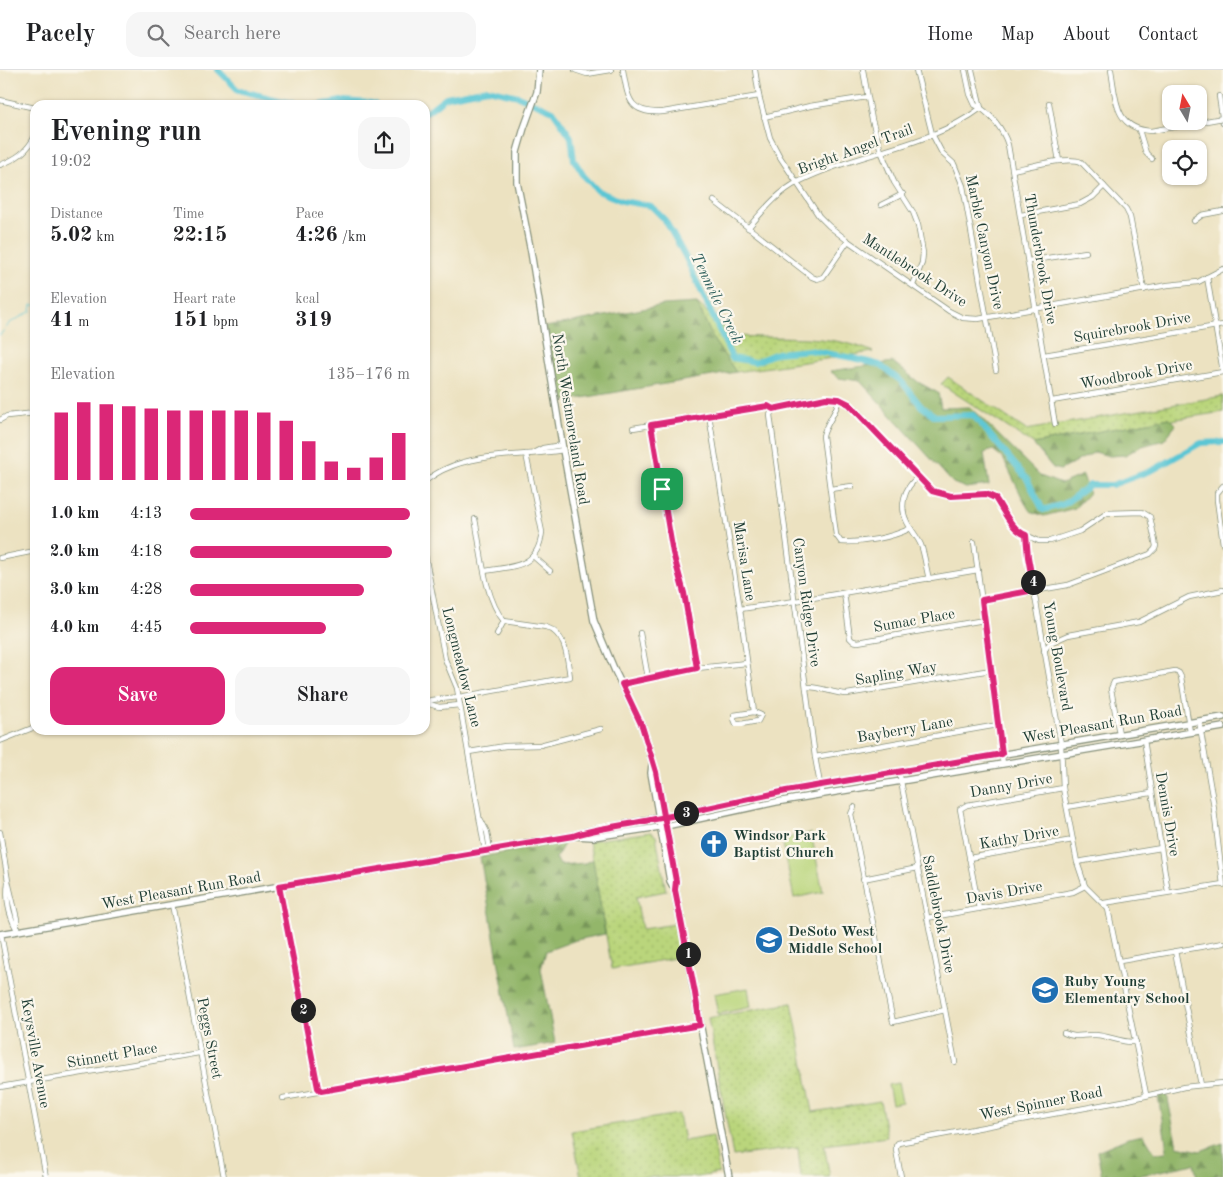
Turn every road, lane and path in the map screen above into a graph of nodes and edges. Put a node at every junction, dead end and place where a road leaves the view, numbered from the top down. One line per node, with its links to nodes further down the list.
1 (539, 70): 60 (main road, North Westmoreland Road)
2 (575, 70): 3 (street)
3 (610, 70)
4 (623, 70): 11 (street)
5 (754, 70): 11 (street, Mantlebrook Drive)
6 (863, 70): 13 (street)
7 (916, 70): 21 (street, Marble Canyon Drive)
8 (966, 70): 17 (street, Thunderbrook Drive)
9 (972, 70): 17 (street)
10 (1111, 70): 20 (street)
11 (759, 96): 18 (street, Mantlebrook Drive)
12 (1219, 96): 19 (street)
13 (868, 97): 18 (street); 23 (street)
14 (0, 100): 16 (street)
15 (1049, 103): 25 (street)
16 (30, 107)
17 (981, 108): 21 (street, Bright Angel Trail); 27 (street, Thunderbrook Drive)
18 (764, 117): 28 (street, Mantlebrook Drive)
19 (1223, 120): 20 (street)
20 (1139, 130): 24 (street)
21 (932, 134): 23 (street, Bright Angel Trail); 45 (street, Marble Canyon Drive)
22 (30, 148): 26 (street)
23 (882, 151): 28 (street, Bright Angel Trail); 30 (street)
24 (1152, 159)
25 (1059, 161): 27 (street); 29 (street)
26 (0, 165)
27 (1013, 170): 34 (street, Thunderbrook Drive)
28 (797, 183): 36 (street, Bright Angel Trail); 37 (street, Mantlebrook Drive)
29 (1104, 186): 34 (street); 43 (street)
30 (902, 194): 32 (street); 42 (street)
31 (714, 201): 36 (street)
32 (881, 204)
33 (1223, 211): 35 (street)
34 (1021, 216): 39 (street, Thunderbrook Drive)
35 (1194, 221)
36 (748, 228): 37 (street)
37 (848, 241): 42 (street, Mantlebrook Drive)
38 (1086, 252): 39 (street)
39 (1028, 261): 44 (street, Thunderbrook Drive)
40 (1223, 269): 41 (street, Mantlebrook Drive)
41 (1207, 278): 43 (street, Mantlebrook Drive); 47 (street)
42 (912, 285): 45 (street, Mantlebrook Drive)
43 (1144, 290): 44 (street, Mantlebrook Drive)
44 (1036, 308): 45 (street, Mantlebrook Drive); 48 (street, Thunderbrook Drive)
45 (988, 317): 49 (street, Marble Canyon Drive)
46 (1223, 324): 47 (street, Squirebrook Drive)
47 (1216, 326): 48 (street, Squirebrook Drive); 50 (street)
48 (1044, 355): 52 (street, Thunderbrook Drive)
49 (996, 370)
50 (1223, 372): 52 (street, Woodbrook Drive)
51 (839, 399): 53 (street); 62 (street); 66 (street)
52 (1052, 401): 57 (street, Thunderbrook Drive)
53 (772, 410): 55 (street); 85 (street, Canyon Ridge Drive)
54 (30, 414): 56 (street)
55 (709, 415): 58 (street); 86 (street, Marisa Lane)
56 (0, 420)
57 (1055, 424)
58 (651, 425): 59 (street); 93 (street)
59 (633, 428)
60 (562, 447): 61 (street); 96 (main road, North Westmoreland Road)
61 (526, 454): 63 (street); 74 (street)
62 (918, 477): 68 (street); 69 (street)
63 (430, 478)
64 (852, 486): 66 (street)
65 (1223, 486): 70 (street)
66 (830, 489): 68 (street)
67 (475, 519): 77 (street)
68 (911, 528): 79 (street)
69 (1026, 535): 81 (street, Young Boulevard); 81 (street)
70 (1222, 538): 72 (street)
71 (974, 542): 76 (street)
72 (1223, 544)
73 (30, 552): 75 (street)
74 (534, 556): 77 (street); 78 (street)
75 (0, 558)
76 (978, 570): 79 (street); 84 (street)
77 (485, 571): 88 (street)
78 (550, 571)
79 (929, 579): 83 (street)
80 (430, 583): 98 (street, Longmeadow Lane)
81 (1034, 590): 84 (street); 91 (street, Young Boulevard)
82 (1223, 590): 91 (street)
83 (844, 593): 85 (street); 87 (street, Sumac Place)
84 (982, 600): 87 (street)
85 (795, 602): 86 (street); 97 (street, Canyon Ridge Drive)
86 (740, 609): 92 (street, Marisa Lane)
87 (984, 620): 94 (street)
88 (504, 621): 90 (street); 98 (street)
89 (640, 633): 95 (street)
90 (497, 634)
91 (1044, 651): 117 (street, Young Boulevard)
92 (747, 664): 93 (street); 104 (street, Marisa Lane)
93 (697, 668): 95 (street)
94 (991, 670): 97 (street, Sapling Way); 108 (street)
95 (648, 678): 96 (street)
96 (622, 684): 133 (main road, North Westmoreland Road)
97 (806, 687): 121 (street, Canyon Ridge Drive)
98 (459, 697): 99 (street); 102 (street, Longmeadow Lane)
99 (439, 700): 100 (street); 103 (street)
100 (430, 702)
101 (430, 704): 103 (street)
102 (460, 705): 103 (street); 118 (street, Longmeadow Lane)
103 (440, 707)
104 (754, 712): 104 (street)
105 (1223, 717): 106 (main road, West Pleasant Run Road)
106 (1199, 721): 107 (main road, West Pleasant Run Road); 112 (street)
107 (1188, 722): 113 (street); 114 (main road, West Pleasant Run Road); 114 (street)
108 (998, 725): 119 (street); 121 (street, Bayberry Lane)
109 (1223, 727): 112 (main road, West Pleasant Run Road)
110 (30, 729): 116 (street)
111 (601, 729): 118 (street)
112 (1201, 730): 113 (main road, West Pleasant Run Road); 144 (street)
113 (1190, 732): 115 (main road, West Pleasant Run Road)
114 (1119, 734): 117 (main road, West Pleasant Run Road)
115 (1144, 740): 120 (main road, West Pleasant Run Road); 127 (street, Dennis Drive)
116 (0, 741)
117 (1061, 744): 119 (main road, West Pleasant Run Road); 120 (street, Young Boulevard)
118 (469, 752): 139 (street, Longmeadow Lane)
119 (1002, 754): 122 (street); 123 (main road, West Pleasant Run Road)
120 (1062, 754): 122 (main road, West Pleasant Run Road); 126 (street, Young Boulevard)
121 (815, 757): 125 (street, Canyon Ridge Drive)
122 (1004, 764): 124 (main road, West Pleasant Run Road)
123 (899, 772): 124 (street, Saddlebrook Drive); 125 (main road, West Pleasant Run Road)
124 (900, 782): 128 (main road, West Pleasant Run Road); 142 (street, Saddlebrook Drive)
125 (820, 785): 128 (street, Canyon Ridge Drive); 129 (main road, West Pleasant Run Road)
126 (1063, 788): 131 (street, Young Boulevard); 140 (street, Danny Drive)
127 (1152, 793): 131 (street); 138 (street, Dennis Drive)
128 (822, 795): 132 (main road, West Pleasant Run Road)
129 (723, 804): 132 (main road); 133 (main road, West Pleasant Run Road)
130 (854, 807): 143 (street)
131 (1067, 807): 137 (street, Young Boulevard)
132 (725, 813): 134 (main road, West Pleasant Run Road)
133 (662, 818): 134 (main road, North Westmoreland Road); 136 (main road, West Pleasant Run Road)
134 (663, 826): 136 (main road, West Pleasant Run Road); 158 (main road, North Westmoreland Road)
135 (0, 832): 152 (street)
136 (573, 836): 139 (main road, West Pleasant Run Road)
137 (1073, 840): 140 (street, Kathy Drive); 141 (street, Young Boulevard)
138 (1161, 848): 141 (street); 147 (street, Dennis Drive)
139 (488, 851): 145 (main road, West Pleasant Run Road)
140 (969, 858): 150 (street)
141 (1077, 862): 146 (street, Young Boulevard)
142 (918, 868): 143 (street); 151 (street, Saddlebrook Drive)
143 (863, 879): 157 (street)
144 (1223, 884): 147 (street)
145 (279, 886): 149 (main road, West Pleasant Run Road); 167 (street)
146 (1085, 886): 148 (street, Young Boulevard); 150 (street, Davis Drive)
147 (1168, 892): 148 (street)
148 (1104, 903): 156 (street, Young Boulevard)
149 (172, 904): 152 (main road, West Pleasant Run Road); 161 (street, Peggs Street)
150 (979, 909): 151 (street, Davis Drive)
151 (927, 918): 157 (street, Saddlebrook Drive)
152 (18, 931): 153 (main road, West Pleasant Run Road)
153 (0, 934): 163 (street, Keysville Avenue)
154 (1223, 943): 155 (street)
155 (1175, 951): 156 (street); 165 (street)
156 (1120, 960): 160 (street, Young Boulevard)
157 (945, 1010): 162 (street, Saddlebrook Drive)
158 (700, 1025): 167 (street); 172 (main road, North Westmoreland Road)
159 (1064, 1033): 160 (street)
160 (1136, 1042): 168 (street, Young Boulevard)
161 (199, 1053): 163 (street, Stinnett Place); 171 (street, Peggs Street)
162 (955, 1062)
163 (28, 1082): 166 (street, Stinnett Place); 170 (street, Keysville Avenue)
164 (1223, 1083): 165 (street, West Spinner Road)
165 (1201, 1085): 168 (street, West Spinner Road)
166 (0, 1087)
167 (321, 1091): 169 (street)
168 (1146, 1094): 173 (street, West Spinner Road)
169 (284, 1098)
170 (46, 1177)
171 (224, 1177)
172 (729, 1177)
173 (901, 1177)

